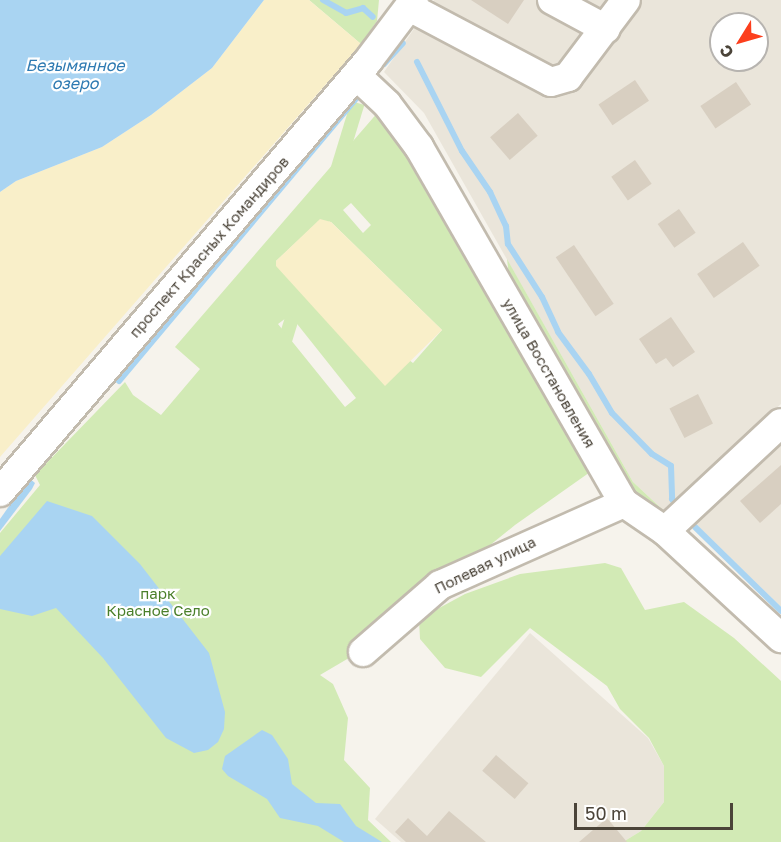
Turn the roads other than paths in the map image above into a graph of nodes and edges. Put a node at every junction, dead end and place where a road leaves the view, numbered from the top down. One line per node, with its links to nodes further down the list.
1 (552, 0): 4 (street)
2 (626, 0): 4 (street)
3 (413, 4): 4 (street); 5 (street, проспект Красных Командиров)
4 (606, 29)
5 (356, 75): 7 (street, проспект Красных Командиров); 8 (street, улица Восстановления)
6 (781, 423): 9 (street)
7 (0, 492)
8 (624, 503): 9 (street, улица Восстановления); 11 (street, Полевая улица)
9 (665, 531): 10 (street, улица Восстановления)
10 (781, 638)
11 (363, 652)

